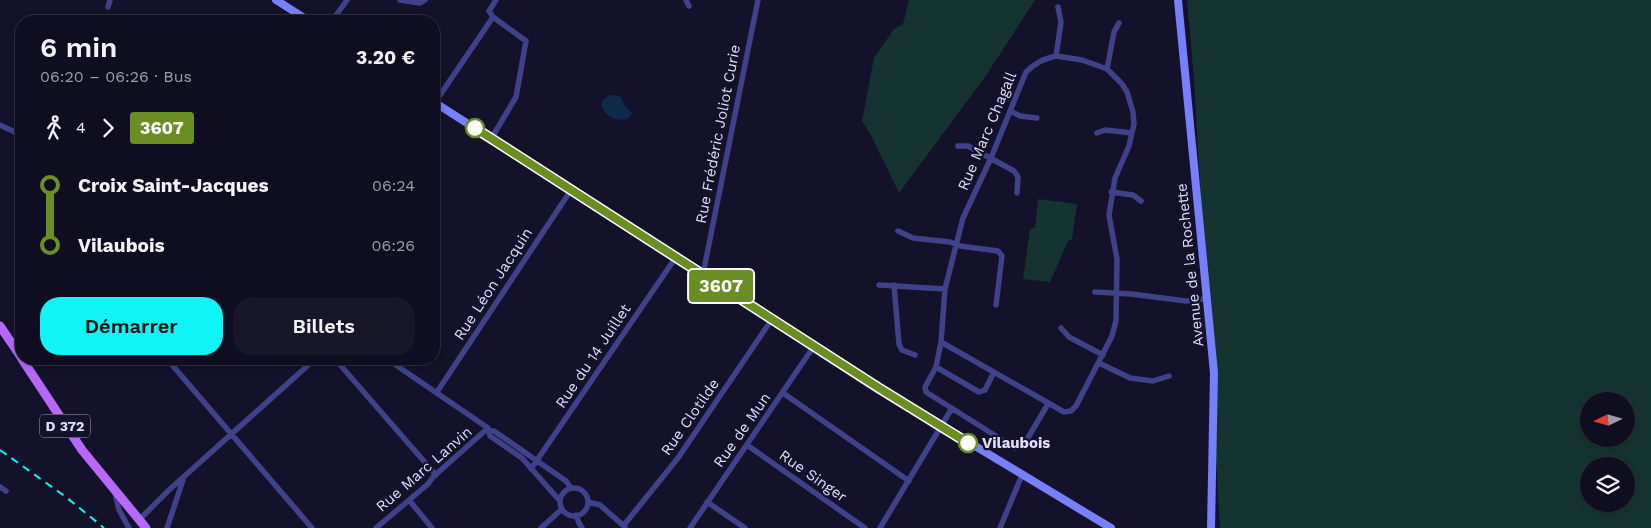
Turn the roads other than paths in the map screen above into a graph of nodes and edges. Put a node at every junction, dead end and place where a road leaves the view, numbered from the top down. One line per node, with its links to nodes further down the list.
1 (110, 0): 9 (street)
2 (276, 0): 11 (main road)
3 (347, 0): 12 (street)
4 (400, 0): 5 (street)
5 (425, 0)
6 (496, 0): 13 (street)
7 (758, 0): 35 (street, Rue Frédéric Joliot Curie)
8 (1178, 0): 41 (main road, Avenue de la Rochette)
9 (108, 7)
10 (1058, 7): 15 (street)
11 (300, 15)
12 (336, 15)
13 (493, 17): 17 (street); 25 (street)
14 (1119, 23): 16 (street)
15 (1056, 56): 16 (street); 19 (street, Rue Marc Chagall)
16 (1107, 69): 24 (street)
17 (440, 94)
18 (440, 107): 25 (main road)
19 (1010, 111): 20 (street); 27 (street, Rue Marc Chagall)
20 (1037, 118)
21 (0, 125): 22 (street)
22 (15, 132)
23 (1097, 133): 24 (street)
24 (1132, 133): 29 (street)
25 (491, 139): 28 (main road)
26 (958, 146): 27 (street)
27 (991, 158): 30 (street); 33 (street, Rue Marc Chagall)
28 (571, 190): 34 (main road); 60 (street, Rue Léon Jacquin)
29 (1111, 192): 31 (street); 40 (street)
30 (1017, 193)
31 (1141, 201)
32 (898, 231): 33 (street)
33 (956, 245): 38 (street, Rue Marc Chagall); 42 (street)
34 (676, 258): 35 (main road); 68 (street, Rue du 14 Juillet)
35 (702, 274): 43 (main road)
36 (879, 285): 37 (street)
37 (894, 285): 38 (street); 50 (street)
38 (945, 289): 46 (street, Rue Marc Chagall)
39 (1094, 292): 40 (street)
40 (1116, 293): 41 (street); 49 (street)
41 (1206, 299): 100 (main road, Avenue de la Rochette)
42 (996, 306)
43 (772, 319): 47 (main road); 85 (street, Rue Clotilde)
44 (0, 326): 48 (main road, D 372)
45 (1061, 328): 49 (street)
46 (941, 342): 57 (street, Rue Marc Chagall); 58 (street)
47 (814, 346): 61 (street, Rue de Mun); 64 (main road)
48 (15, 348)
49 (1103, 354): 51 (street)
50 (915, 355)
51 (1099, 362): 59 (street); 62 (street)
52 (27, 365): 76 (main road, D 372)
53 (172, 365): 66 (street)
54 (308, 365): 66 (street)
55 (340, 365): 70 (street)
56 (396, 365): 60 (street)
57 (936, 367): 58 (street); 63 (street, Rue Marc Chagall)
58 (994, 372): 62 (street)
59 (1169, 376)
60 (437, 392): 65 (street)
61 (783, 393): 67 (street, Rue de Mun); 73 (street)
62 (1048, 404): 63 (street)
63 (952, 408): 64 (street)
64 (941, 426): 71 (main road); 73 (street)
65 (489, 430): 68 (street); 69 (street); 70 (street, Rue Marc Lanvin)
66 (232, 434): 72 (street); 89 (street)
67 (747, 445): 81 (street, Rue de Mun); 96 (street, Rue Singer)
68 (534, 460): 69 (street, Rue du 14 Juillet); 75 (street)
69 (531, 469): 79 (street)
70 (436, 475): 78 (street, Rue Marc Lanvin)
71 (1022, 475): 98 (street); 99 (main road)
72 (184, 478): 84 (street); 88 (street)
73 (909, 481): 97 (street)
74 (0, 486): 77 (street)
75 (571, 488): 79 (street); 80 (street)
76 (114, 489): 84 (main road, D 372); 86 (street)
77 (6, 491)
78 (408, 500): 90 (street, Rue Marc Lanvin); 91 (street)
79 (560, 501): 82 (street)
80 (588, 502): 83 (street); 85 (street)
81 (707, 502): 94 (street, Rue de Mun); 95 (street)
82 (562, 509): 83 (street); 92 (street)
83 (576, 515): 93 (street)
84 (140, 519): 87 (main road, D 372)
85 (625, 527)
86 (129, 528)
87 (146, 528)
88 (167, 528)
89 (312, 528)
90 (376, 528)
91 (432, 528)
92 (541, 528)
93 (582, 528)
94 (690, 528)
95 (745, 528)
96 (865, 528)
97 (880, 528)
98 (1000, 528)
99 (1111, 528)
100 (1212, 528)

